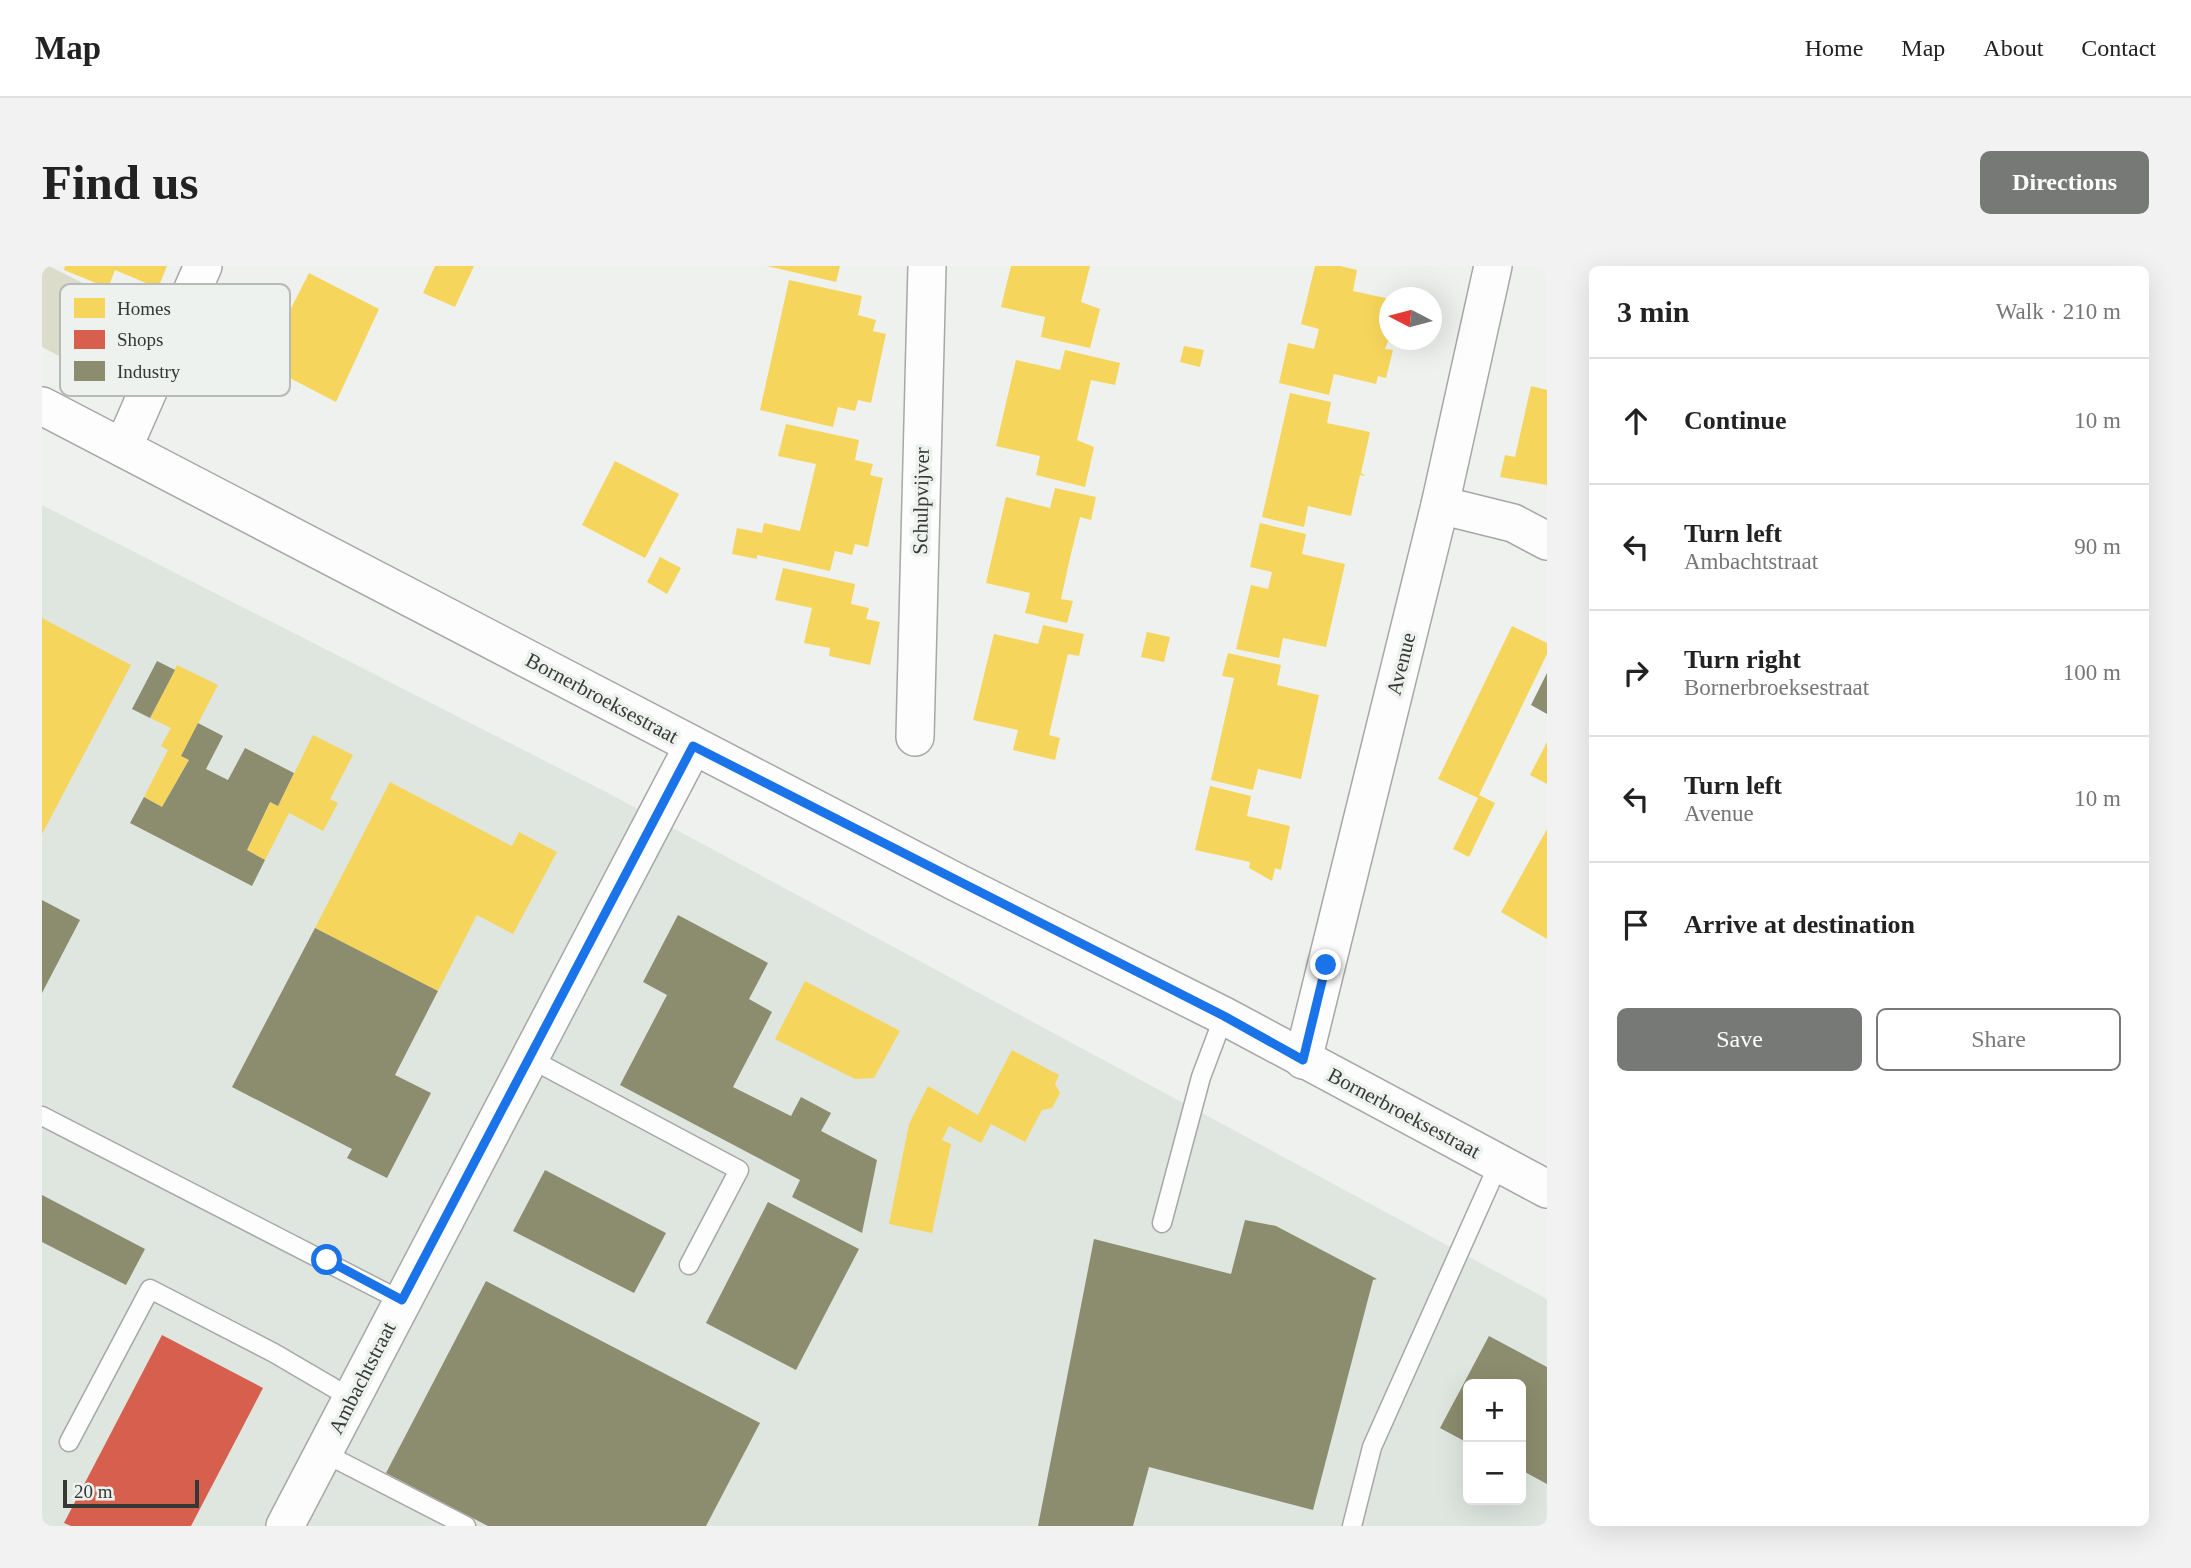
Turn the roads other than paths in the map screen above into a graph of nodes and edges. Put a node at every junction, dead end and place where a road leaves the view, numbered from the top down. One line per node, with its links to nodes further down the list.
1 (203, 266): 4 (street)
2 (927, 266): 10 (street, Schulpvijver)
3 (1493, 266): 8 (street, Avenue)
4 (195, 284)
5 (145, 396): 7 (street)
6 (42, 406): 7 (street, Bornerbroeksestraat)
7 (122, 448): 11 (street, Bornerbroeksestraat)
8 (1440, 505): 9 (street); 14 (street, Avenue)
9 (1547, 541)
10 (915, 737)
11 (693, 746): 12 (street, Bornerbroeksestraat); 13 (street, Ambachtstraat)
12 (1224, 1016): 14 (street, Bornerbroeksestraat); 18 (lane)
13 (529, 1058): 19 (lane); 20 (street, Ambachtstraat)
14 (1303, 1060): 16 (street, Bornerbroeksestraat)
15 (42, 1116): 20 (lane)
16 (1499, 1163): 17 (street, Bornerbroeksestraat); 26 (lane, Bornerbroeksestraat)
17 (1547, 1189)
18 (1162, 1223)
19 (689, 1265)
20 (402, 1300): 21 (street, Ambachtstraat)
21 (351, 1398): 22 (lane); 23 (street, Ambachtstraat)
22 (69, 1442)
23 (324, 1453): 24 (street, Ambachtstraat); 25 (lane)
24 (285, 1526)
25 (466, 1526)
26 (1352, 1526)

